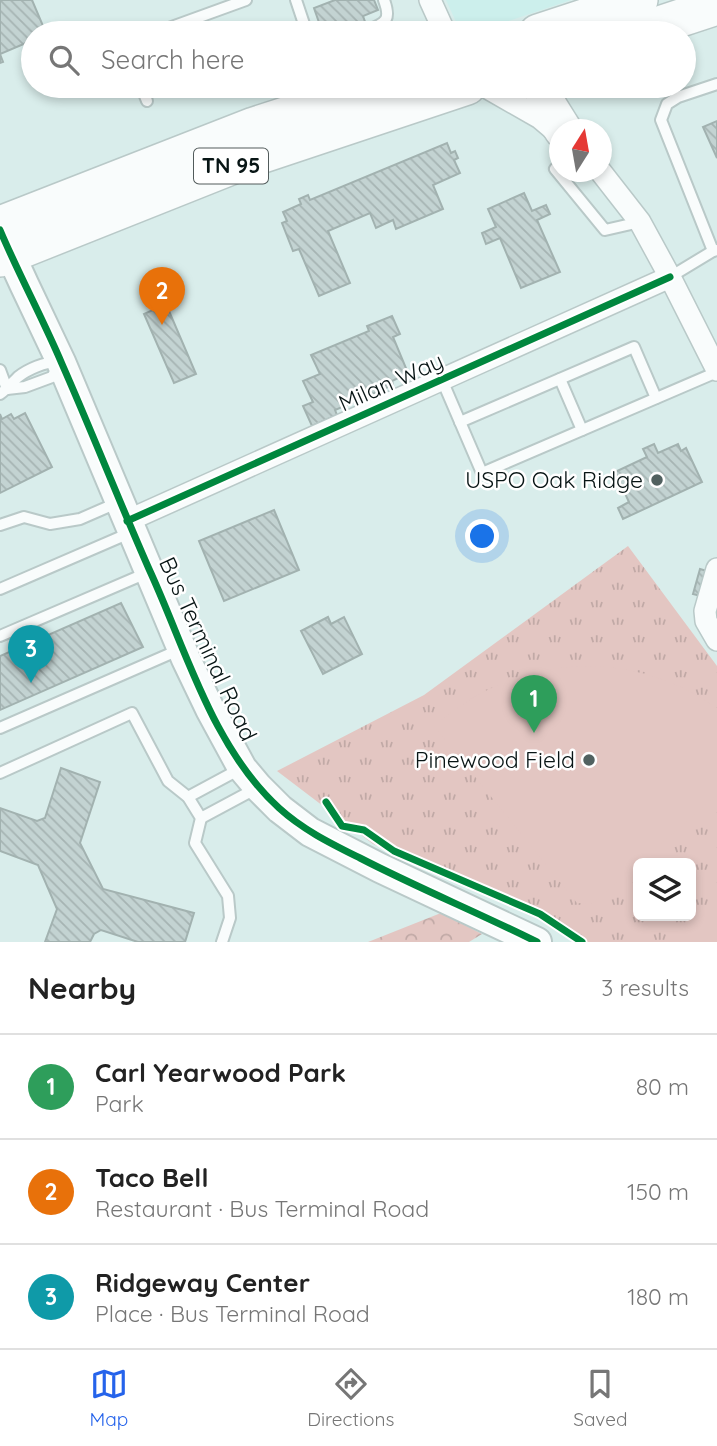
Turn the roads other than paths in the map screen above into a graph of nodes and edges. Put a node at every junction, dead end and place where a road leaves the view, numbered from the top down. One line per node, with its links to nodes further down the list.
1 (246, 0): 7 (lane)
2 (296, 0): 8 (lane)
3 (384, 0): 9 (lane)
4 (430, 0): 10 (street)
5 (639, 0): 11 (highway)
6 (717, 6): 12 (highway)
7 (188, 21)
8 (303, 21)
9 (384, 21)
10 (440, 21)
11 (575, 21)
12 (671, 21)
13 (717, 84): 14 (lane)
14 (696, 91)
15 (146, 98): 21 (lane)
16 (341, 98): 27 (highway, TN 95)
17 (431, 98): 27 (highway, TN 95)
18 (505, 98): 23 (street)
19 (546, 98): 22 (highway)
20 (676, 98): 28 (lane)
21 (147, 101)
22 (556, 119)
23 (549, 126)
24 (566, 182): 26 (lane)
25 (609, 182): 26 (street)
26 (640, 222): 29 (street)
27 (2, 242): 30 (street, Bus Terminal Road)
28 (715, 251): 29 (lane)
29 (670, 277): 32 (street); 34 (street, Milan Way)
30 (61, 362): 35 (lane); 39 (street, Bus Terminal Road)
31 (0, 370): 35 (lane)
32 (717, 371): 36 (lane)
33 (560, 379): 36 (lane); 37 (lane); 38 (lane)
34 (442, 380): 37 (lane); 39 (street, Milan Way)
35 (4, 391)
36 (656, 398): 38 (lane)
37 (460, 422): 38 (lane)
38 (582, 430)
39 (126, 518): 40 (lane); 42 (street, Bus Terminal Road); 43 (lane)
40 (0, 525)
41 (717, 569): 45 (street)
42 (151, 572): 44 (lane); 46 (street, Bus Terminal Road)
43 (0, 589)
44 (0, 636)
45 (717, 640)
46 (181, 649): 47 (lane); 49 (street, Bus Terminal Road)
47 (0, 728)
48 (0, 773): 50 (lane)
49 (250, 777): 50 (lane); 51 (lane); 53 (street, Bus Terminal Road)
50 (188, 797): 51 (lane)
51 (201, 818): 52 (lane)
52 (222, 942)
53 (537, 942)

